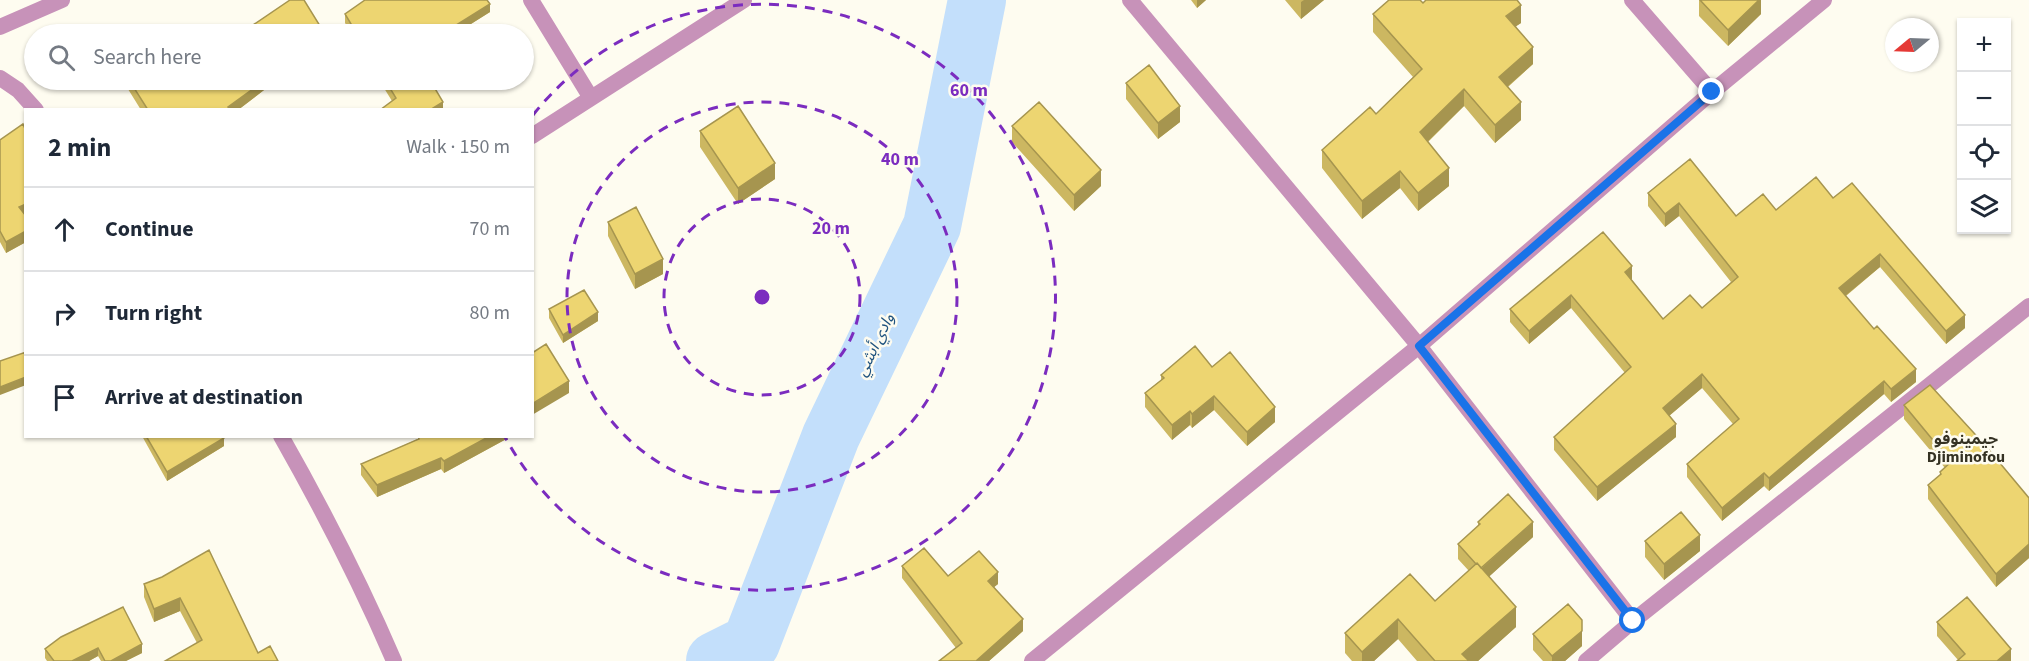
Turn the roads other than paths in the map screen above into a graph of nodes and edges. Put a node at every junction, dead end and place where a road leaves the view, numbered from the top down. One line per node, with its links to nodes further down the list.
1 (62, 0): 7 (street)
2 (531, 0): 10 (street)
3 (744, 0): 10 (street)
4 (1131, 0): 14 (street)
5 (1632, 0): 9 (street)
6 (1824, 0): 9 (street)
7 (0, 27)
8 (0, 78): 11 (street)
9 (1712, 92): 14 (street)
10 (591, 98): 12 (street)
11 (34, 108)
12 (534, 135)
13 (2029, 306): 16 (street)
14 (1419, 346): 16 (street); 18 (street)
15 (282, 438): 17 (street)
16 (1633, 621): 19 (street)
17 (394, 661)
18 (1032, 661)
19 (1586, 661)

